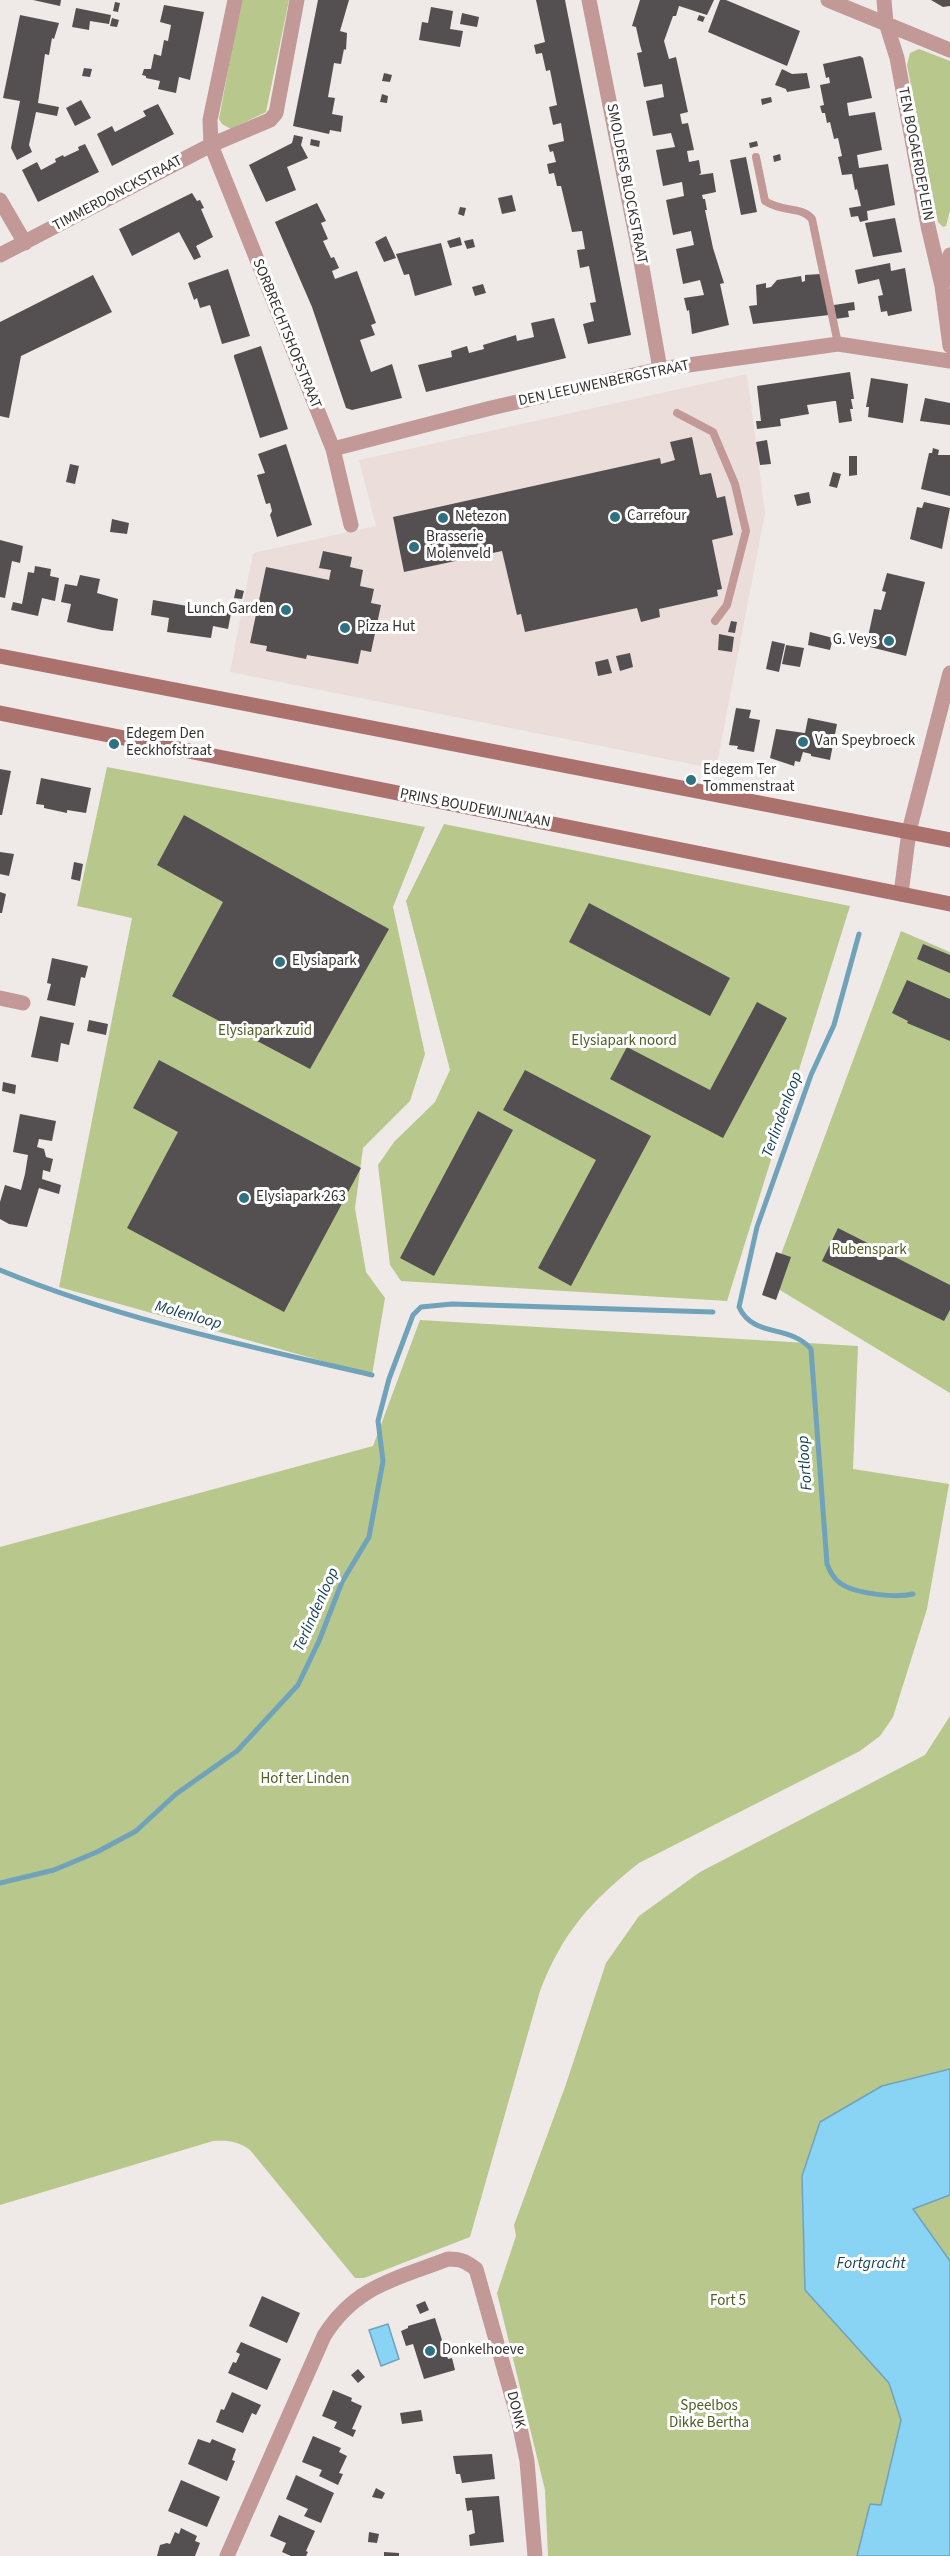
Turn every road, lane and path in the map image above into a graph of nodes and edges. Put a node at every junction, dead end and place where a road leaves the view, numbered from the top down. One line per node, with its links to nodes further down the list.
1 (235, 0): 9 (street)
2 (297, 0): 9 (street, TIMMERDONCKSTRAAT)
3 (589, 0): 19 (street, SMOLDERS BLOCKSTRAAT)
4 (828, 0): 6 (street)
5 (884, 0): 7 (street, TEN BOGAERDEPLEIN)
6 (845, 3): 7 (street)
7 (886, 23): 8 (street); 15 (street, TEN BOGAERDEPLEIN)
8 (950, 50)
9 (211, 146): 12 (street, TIMMERDONCKSTRAAT); 21 (street, SORBRECHTSHOFSTRAAT)
10 (756, 157): 16 (lane)
11 (0, 201): 12 (street)
12 (25, 243): 13 (street, TIMMERDONCKSTRAAT)
13 (0, 255)
14 (950, 255): 15 (street, TEN BOGAERDEPLEIN)
15 (942, 286): 17 (street, TEN BOGAERDEPLEIN)
16 (838, 344): 18 (street, DEN LEEUWENBERGSTRAAT); 19 (street, DEN LEEUWENBERGSTRAAT)
17 (950, 346)
18 (950, 361)
19 (660, 369): 21 (street, DEN LEEUWENBERGSTRAAT)
20 (677, 413): 23 (lane)
21 (333, 449): 22 (street, SORBRECHTSHOFSTRAAT)
22 (351, 525)
23 (715, 621)
24 (0, 657): 27 (main road)
25 (950, 673): 27 (street)
26 (0, 714): 29 (main road, PRINS BOUDEWIJNLAAN)
27 (909, 831): 28 (main road); 29 (street)
28 (950, 840)
29 (901, 894): 30 (main road, PRINS BOUDEWIJNLAAN)
30 (950, 904)
31 (0, 998): 32 (street)
32 (23, 1003)
33 (227, 2556): 34 (street, DONK)
34 (535, 2556)

